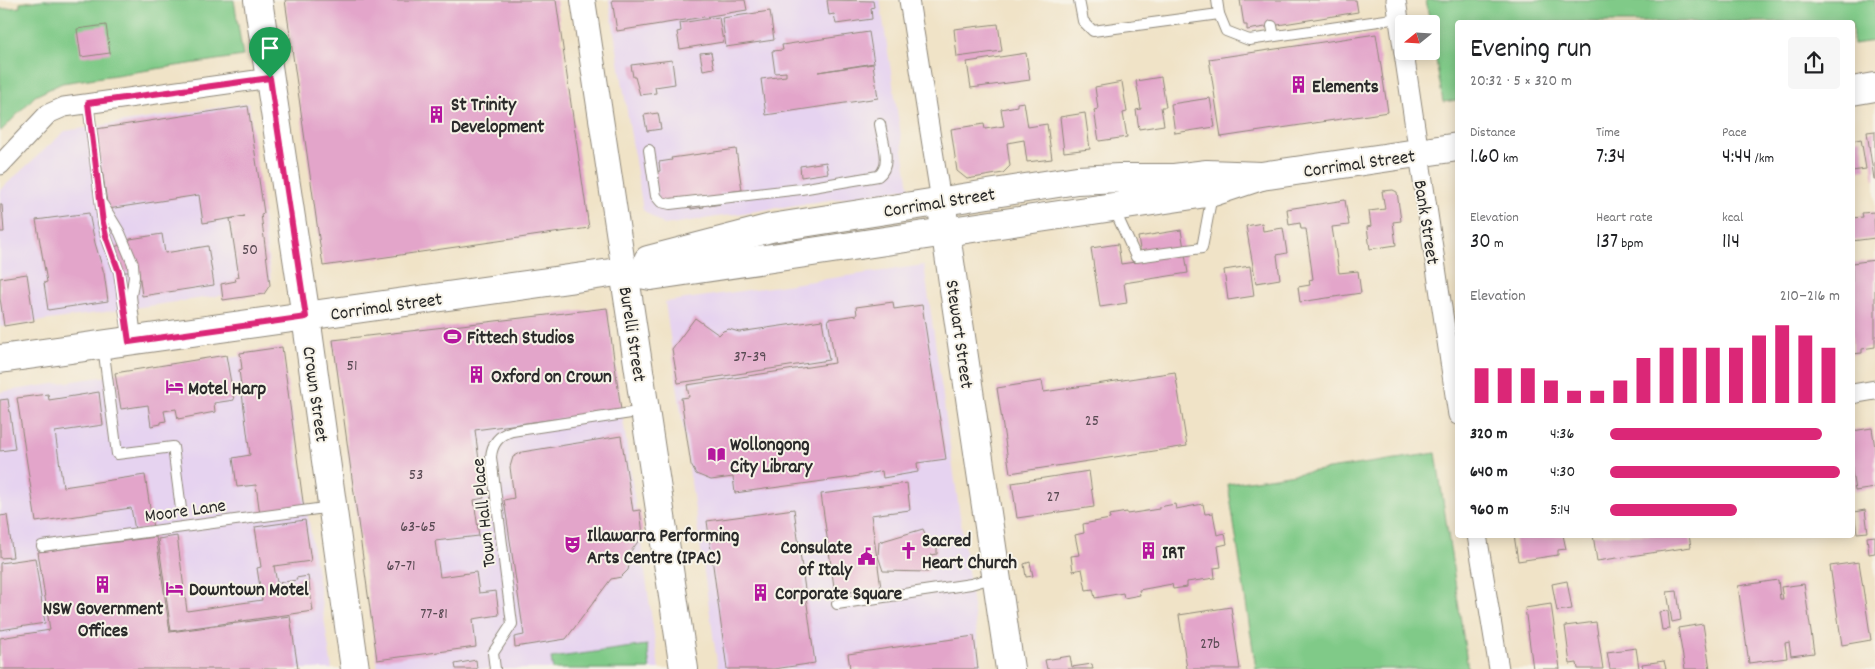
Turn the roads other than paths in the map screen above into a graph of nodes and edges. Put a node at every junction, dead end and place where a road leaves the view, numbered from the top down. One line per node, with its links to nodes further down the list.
1 (258, 0): 8 (main road, Crown Street)
2 (583, 0): 23 (street, Burelli Street)
3 (912, 0): 20 (street, Stewart Street)
4 (1079, 0): 7 (lane)
5 (1217, 0): 7 (lane)
6 (1397, 9): 7 (lane); 15 (street, Bank Street)
7 (1219, 14)
8 (270, 78): 11 (street); 24 (main road, Crown Street)
9 (1875, 87): 10 (main road)
10 (1855, 90)
11 (88, 103): 16 (street); 18 (lane)
12 (880, 124): 14 (lane)
13 (1455, 147): 15 (main road, Corrimal Street)
14 (649, 150)
15 (1418, 153): 17 (main road, Corrimal Street); 29 (street, Bank Street)
16 (0, 165)
17 (1260, 176): 19 (main road, Corrimal Street); 20 (main road, Corrimal Street)
18 (99, 192): 25 (lane); 25 (lane)
19 (1213, 192): 21 (main road, Corrimal Street); 21 (lane)
20 (941, 201): 22 (main road, Stewart Street); 23 (main road, Corrimal Street)
21 (1113, 206): 22 (main road, Corrimal Street)
22 (946, 233): 23 (main road, Corrimal Street); 35 (main road, Stewart Street)
23 (624, 271): 24 (main road, Corrimal Street); 30 (main road, Burelli Street)
24 (306, 317): 25 (main road, Corrimal Street); 31 (main road, Crown Street)
25 (123, 343): 26 (main road, Corrimal Street); 32 (lane)
26 (0, 359)
27 (1875, 390): 28 (street)
28 (1855, 393)
29 (1455, 395)
30 (645, 410): 38 (lane, Town Hall Place); 39 (main road, Burelli Street)
31 (333, 507): 34 (lane, Moore Lane); 37 (main road, Crown Street)
32 (181, 509)
33 (1477, 538): 41 (street)
34 (42, 546)
35 (996, 577): 36 (lane); 40 (main road, Stewart Street)
36 (837, 604)
37 (356, 669)
38 (495, 669)
39 (684, 669)
40 (1010, 669)
41 (1499, 669)

